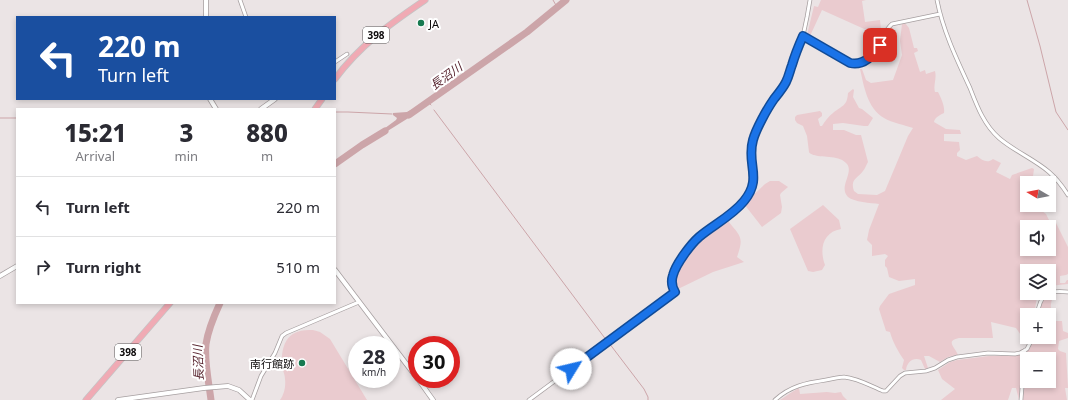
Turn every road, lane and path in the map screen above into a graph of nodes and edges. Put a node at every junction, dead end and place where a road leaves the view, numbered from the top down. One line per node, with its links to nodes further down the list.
1 (206, 0): 7 (street)
2 (240, 0): 8 (street)
3 (425, 0): 12 (highway, 398)
4 (810, 0): 9 (street)
5 (937, 0): 6 (street)
6 (940, 14): 9 (street); 15 (street)
7 (206, 16)
8 (246, 16)
9 (803, 36): 31 (street)
10 (347, 54): 11 (street)
11 (336, 61)
12 (336, 77)
13 (274, 100): 14 (street)
14 (262, 108)
15 (1068, 195)
16 (16, 267): 18 (street)
17 (336, 271): 20 (street)
18 (0, 276)
19 (1068, 292): 22 (street)
20 (359, 302): 25 (street); 29 (street)
21 (169, 304): 27 (highway, 398)
22 (1039, 308)
23 (1030, 344): 24 (street)
24 (1025, 350): 32 (street); 33 (street)
25 (408, 367)
26 (424, 388): 30 (street)
27 (86, 400)
28 (118, 400): 29 (street)
29 (251, 400)
30 (433, 400)
31 (529, 400)
32 (775, 400)
33 (1021, 400)

